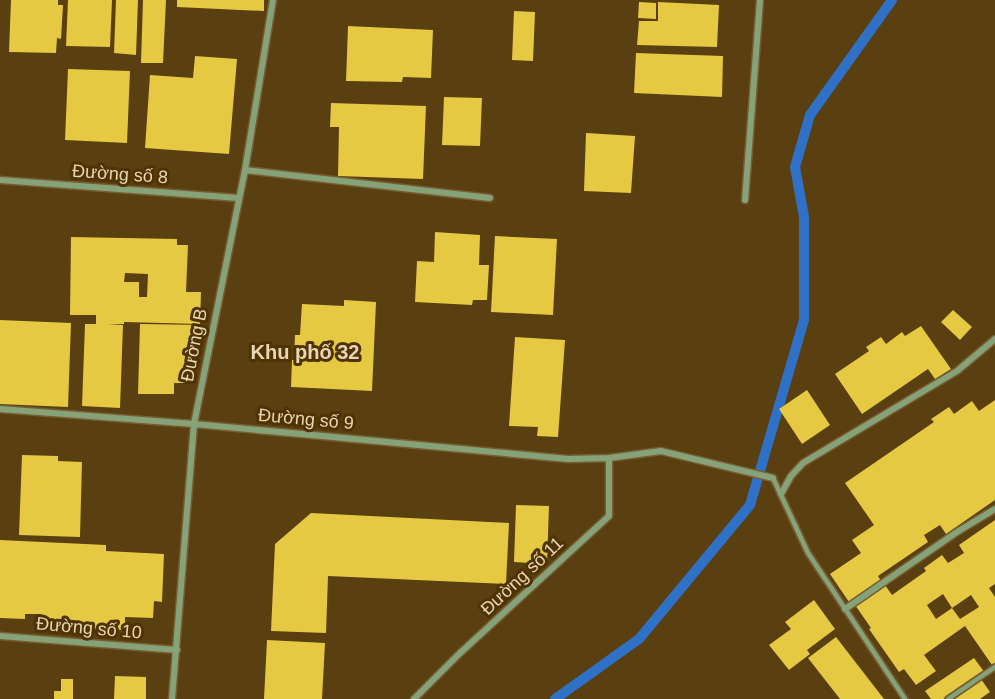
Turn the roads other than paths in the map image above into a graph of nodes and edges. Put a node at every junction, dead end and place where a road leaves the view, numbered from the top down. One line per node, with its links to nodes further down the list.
1 (273, 0): 3 (street, Đường B)
2 (760, 0): 7 (street)
3 (245, 170): 5 (street, Đường B); 6 (street)
4 (0, 180): 5 (street, Đường số 8)
5 (238, 198): 10 (street, Đường B)
6 (490, 198)
7 (745, 200)
8 (995, 339): 13 (street)
9 (0, 409): 10 (street, Đường số 9)
10 (194, 424): 11 (street, Đường số 9); 17 (street, Đường B)
11 (609, 458): 12 (street, Đường số 9); 20 (street, Đường số 11)
12 (773, 478): 13 (lane)
13 (781, 494): 15 (lane)
14 (995, 509): 15 (street)
15 (845, 609): 21 (lane)
16 (0, 636): 17 (street, Đường số 10)
17 (177, 650): 19 (street, Đường B)
18 (995, 667): 22 (lane)
19 (172, 699)
20 (414, 699)
21 (906, 699)
22 (948, 699)

